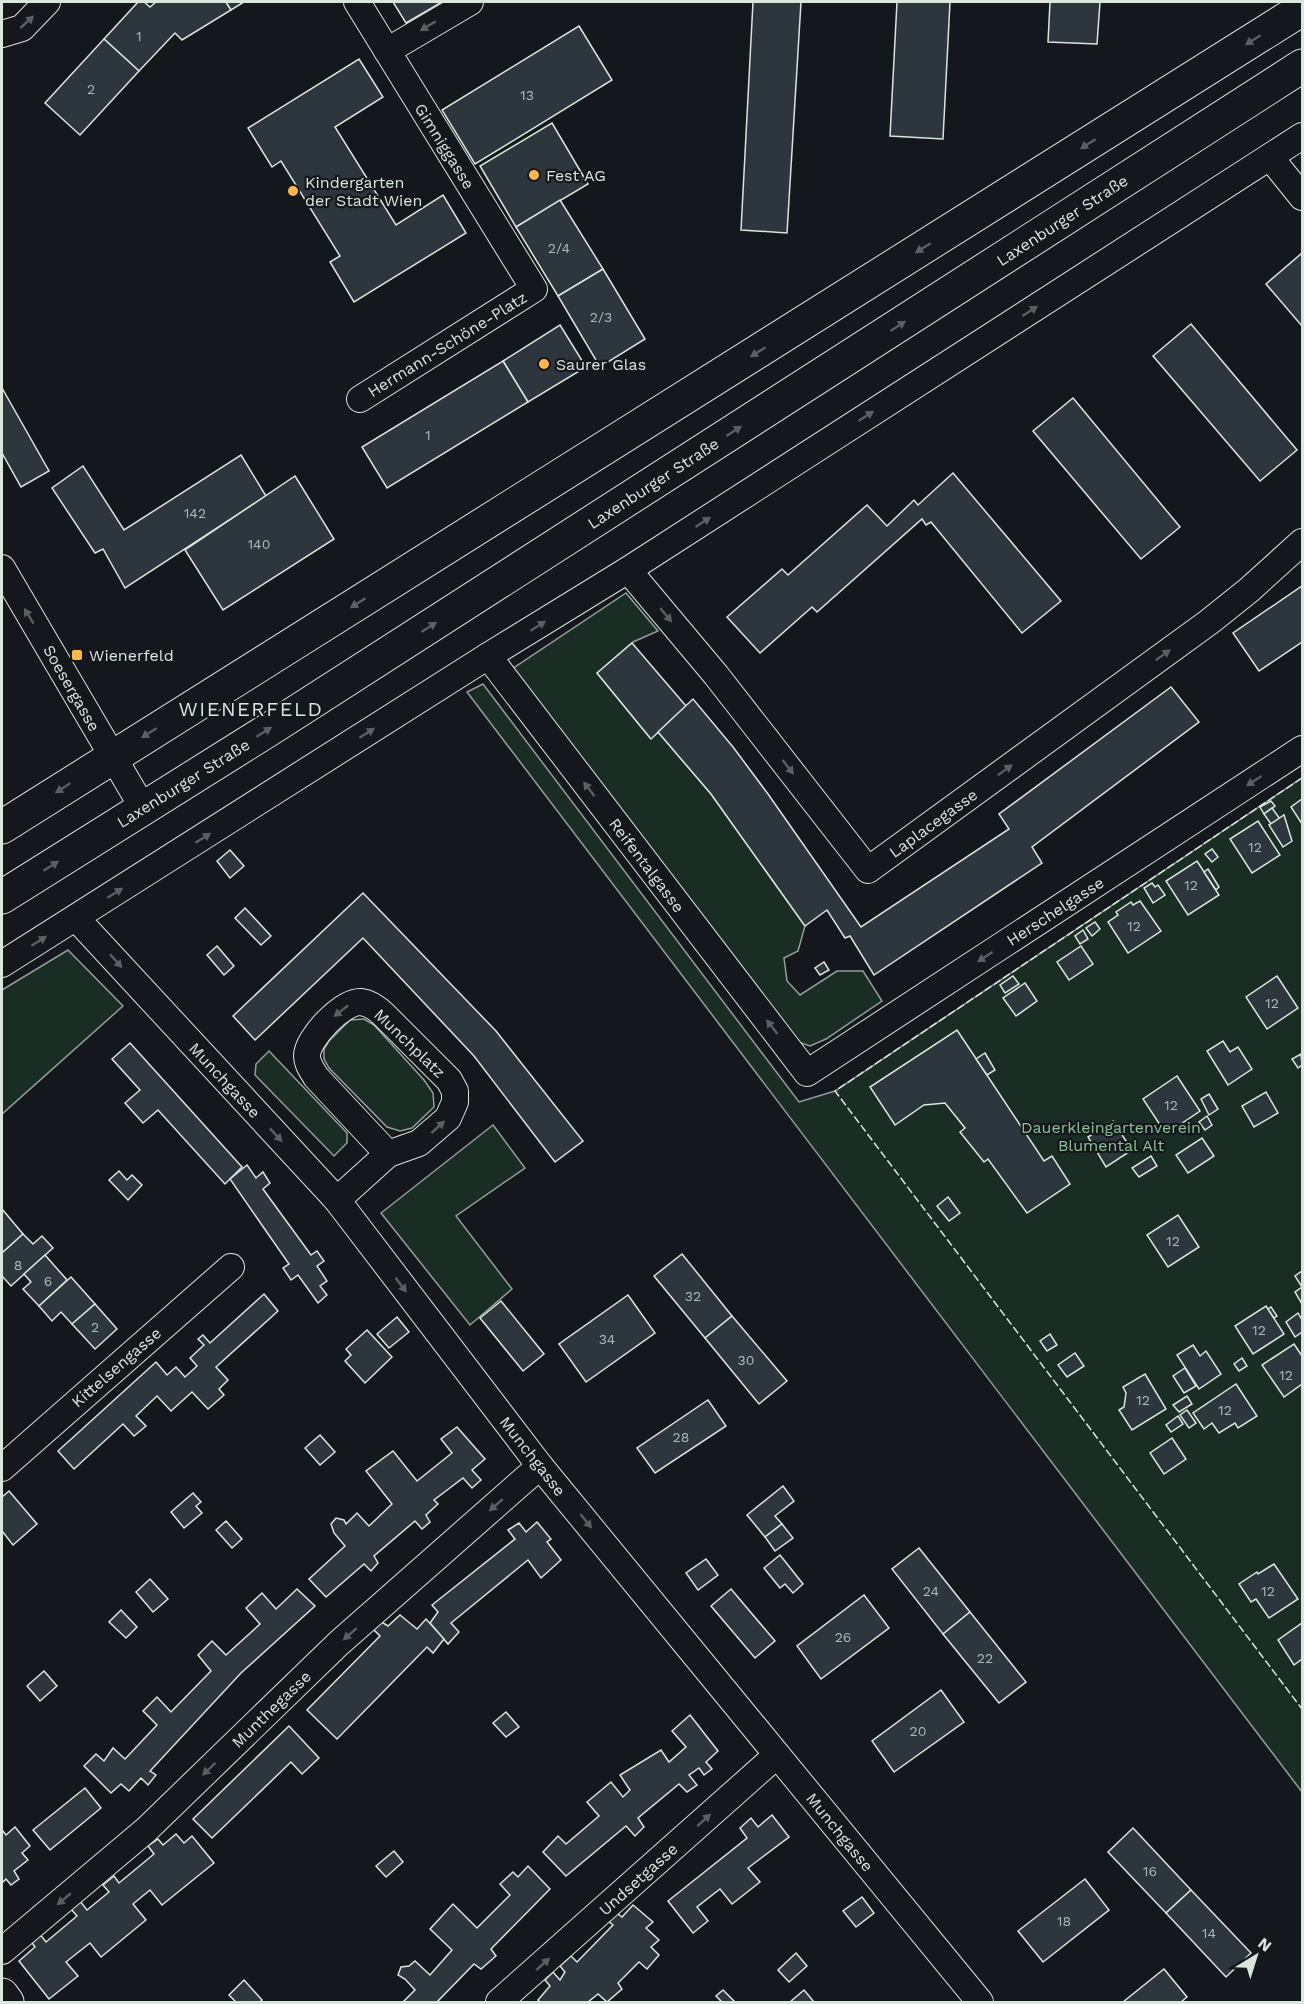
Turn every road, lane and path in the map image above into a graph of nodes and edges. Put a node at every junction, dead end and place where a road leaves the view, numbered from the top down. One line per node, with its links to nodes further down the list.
1 (47, 2): 5 (street, one-way to 1)
2 (357, 2): 6 (street, Gimniggasse)
3 (470, 2): 6 (street, one-way to 6)
4 (1302, 9): 18 (main road, one-way to 18)
5 (2, 34)
6 (387, 51): 11 (street, Gimniggasse)
7 (1302, 66): 19 (main road, Laxenburger Straße, one-way to 7)
8 (1302, 136): 9 (street)
9 (1270, 157): 10 (street); 15 (street, one-way to 9)
10 (1302, 197)
11 (534, 289): 12 (street, Hermann-Schöne-Platz)
12 (360, 399)
13 (1302, 542): 15 (street, Laplacegasse, one-way to 13)
14 (2, 568): 18 (street, Soesergasse, one-way to 14)
15 (628, 570): 16 (street, one-way to 15)
16 (488, 656): 22 (street, one-way to 16); 24 (street, Reifentalgasse, one-way to 16)
17 (1302, 749): 24 (street, Herschelgasse, one-way to 24)
18 (112, 756): 19 (street, Soesergasse); 20 (main road, one-way to 20)
19 (143, 808): 21 (main road, Laxenburger Straße, one-way to 19)
20 (2, 827)
21 (2, 897)
22 (76, 918): 23 (street, one-way to 22); 26 (street, Munchgasse, one-way to 26)
23 (2, 964)
24 (807, 1073)
25 (388, 1154): 25 (street, Munchplatz, one-way to 25); 26 (street, Munchplatz)
26 (337, 1200): 28 (street, Munchgasse, one-way to 28)
27 (231, 1267): 29 (street, Kittelsengasse)
28 (540, 1466): 30 (street, Munchgasse, one-way to 30); 31 (street, Munthegasse, one-way to 31)
29 (2, 1468)
30 (777, 1755): 34 (street, Undsetgasse, one-way to 30); 35 (street, Munchgasse)
31 (2, 1951)
32 (2, 1995): 33 (main road)
33 (7, 2002)
34 (499, 2002)
35 (980, 2002)

